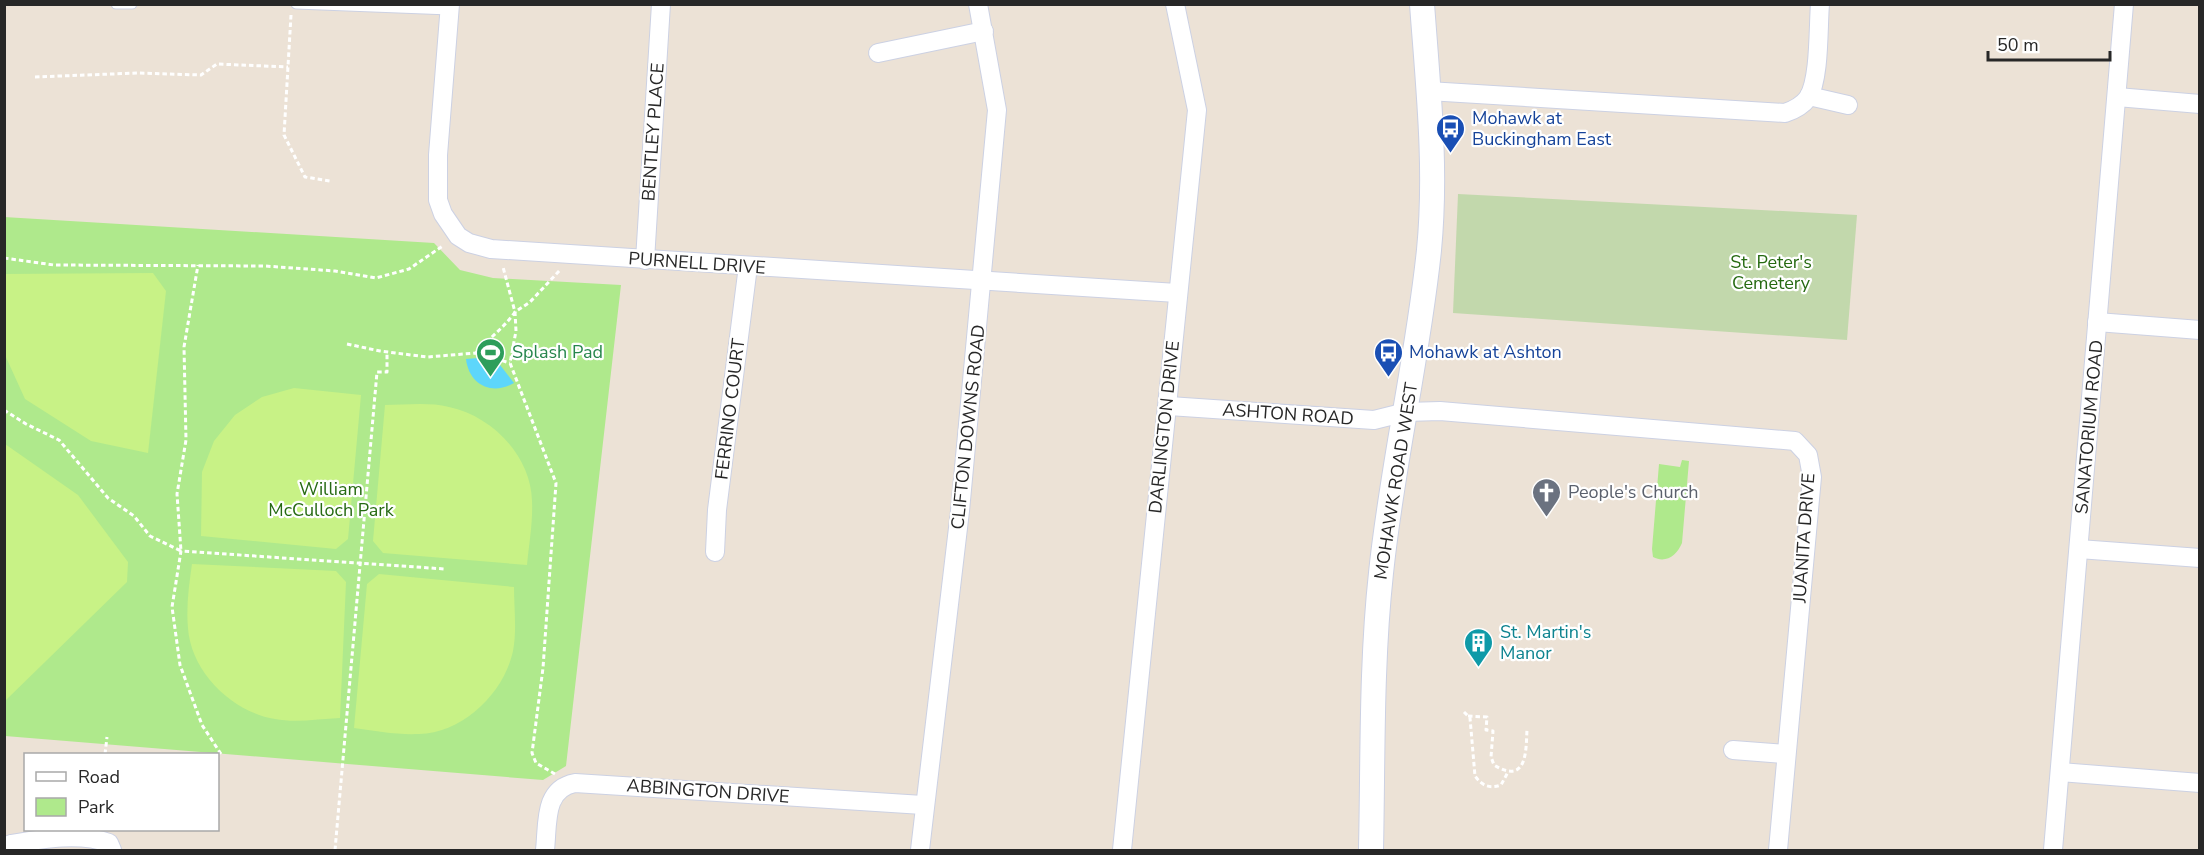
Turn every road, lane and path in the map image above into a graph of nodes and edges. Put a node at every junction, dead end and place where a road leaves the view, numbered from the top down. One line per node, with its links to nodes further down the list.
1 (116, 4): 2 (lane)
2 (132, 4)
3 (291, 4): 14 (path)
4 (296, 4): 11 (lane)
5 (661, 4): 26 (street, BENTLEY PLACE)
6 (978, 4): 12 (street, CLIFTON DOWNS ROAD)
7 (1175, 4): 30 (street, DARLINGTON DRIVE)
8 (1422, 4): 16 (main road, MOHAWK ROAD WEST)
9 (1820, 4): 17 (street)
10 (2124, 4): 18 (street, SANATORIUM ROAD)
11 (450, 7): 22 (street)
12 (984, 31): 13 (street); 29 (street, CLIFTON DOWNS ROAD)
13 (878, 53)
14 (288, 67): 15 (path); 21 (path)
15 (35, 77)
16 (1428, 91): 17 (street); 40 (main road, MOHAWK ROAD WEST)
17 (1809, 96): 20 (street)
18 (2116, 97): 19 (street); 32 (street, SANATORIUM ROAD)
19 (2199, 104)
20 (1848, 105)
21 (330, 181)
22 (455, 233): 23 (street, PURNELL DRIVE); 27 (path)
23 (501, 249): 24 (street, PURNELL DRIVE); 31 (path)
24 (569, 254): 26 (street, PURNELL DRIVE); 31 (path)
25 (4, 258): 27 (path)
26 (645, 260): 28 (street, PURNELL DRIVE)
27 (198, 265): 42 (path)
28 (748, 266): 29 (street, PURNELL DRIVE); 43 (street, FERRINO COURT)
29 (982, 280): 30 (street, PURNELL DRIVE); 59 (street, CLIFTON DOWNS ROAD)
30 (1177, 293): 38 (street, DARLINGTON DRIVE)
31 (515, 312): 36 (path); 37 (path)
32 (2097, 322): 33 (street); 41 (street, SANATORIUM ROAD)
33 (2199, 330)
34 (347, 344): 35 (path)
35 (387, 352): 36 (path); 45 (path)
36 (476, 353): 37 (path)
37 (510, 363): 58 (path)
38 (1169, 406): 40 (street, ASHTON ROAD); 65 (street, DARLINGTON DRIVE)
39 (4, 410): 42 (path)
40 (1406, 412): 54 (street, JUANITA DRIVE); 66 (main road, MOHAWK ROAD WEST)
41 (2079, 549): 44 (street); 56 (street, SANATORIUM ROAD)
42 (181, 551): 45 (path); 53 (path)
43 (715, 552)
44 (2199, 558)
45 (360, 562): 46 (path); 62 (path)
46 (445, 569)
47 (1464, 712): 48 (path)
48 (1468, 716): 55 (path); 55 (path)
49 (1527, 729): 55 (path)
50 (106, 737): 52 (path)
51 (1733, 750): 54 (street)
52 (105, 753)
53 (221, 754)
54 (1785, 754): 67 (street, JUANITA DRIVE)
55 (1508, 772)
56 (2060, 772): 57 (street); 68 (street, SANATORIUM ROAD)
57 (2199, 783)
58 (563, 785): 59 (street, ABBINGTON DRIVE); 63 (street)
59 (923, 805): 64 (street, CLIFTON DOWNS ROAD)
60 (11, 843): 61 (street)
61 (112, 850)
62 (336, 850)
63 (545, 850)
64 (920, 850)
65 (1122, 850)
66 (1371, 850)
67 (1778, 850)
68 (2053, 850)

